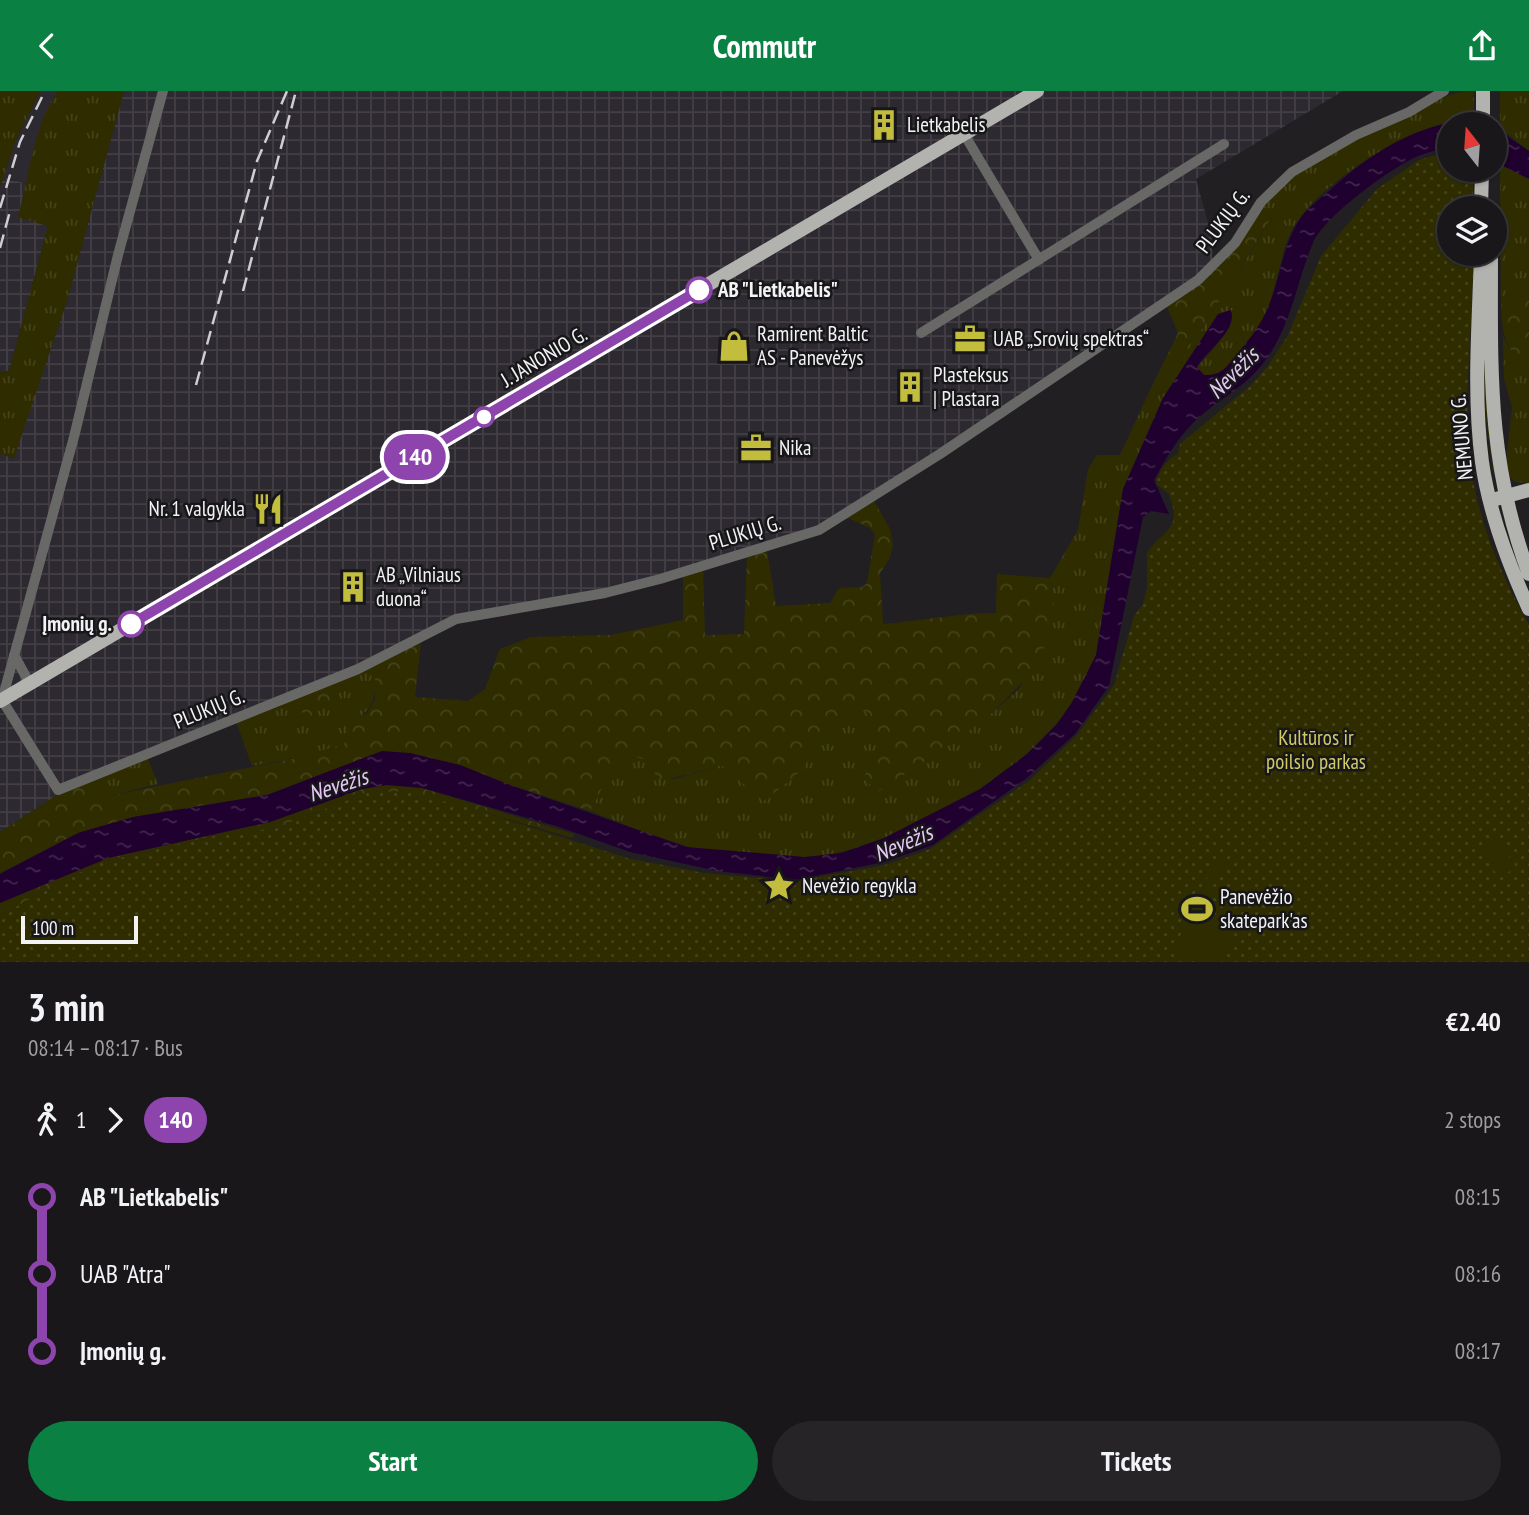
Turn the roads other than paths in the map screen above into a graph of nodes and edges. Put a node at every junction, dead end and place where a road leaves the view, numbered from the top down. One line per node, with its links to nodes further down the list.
1 (163, 91): 19 (street)
2 (1037, 91): 8 (main road, J. JANONIO G.)
3 (1444, 91): 21 (street, PLUKIŲ G.)
4 (1483, 91): 6 (main road)
5 (1492, 91): 7 (main road)
6 (1483, 112)
7 (1492, 112)
8 (964, 134): 10 (street); 20 (main road, J. JANONIO G.)
9 (1224, 144): 10 (street)
10 (1039, 260): 13 (street)
11 (1481, 266): 16 (main road, NEMUNO G.)
12 (1490, 266): 15 (main road, NEMUNO G.)
13 (921, 333)
14 (1529, 490): 15 (main road)
15 (1505, 497): 16 (main road); 17 (main road, NEMUNO G.)
16 (1490, 500): 18 (main road, NEMUNO G.)
17 (1529, 574)
18 (1529, 609)
19 (14, 655): 20 (street); 21 (street)
20 (30, 684): 21 (main road, J. JANONIO G.)
21 (1, 701)

